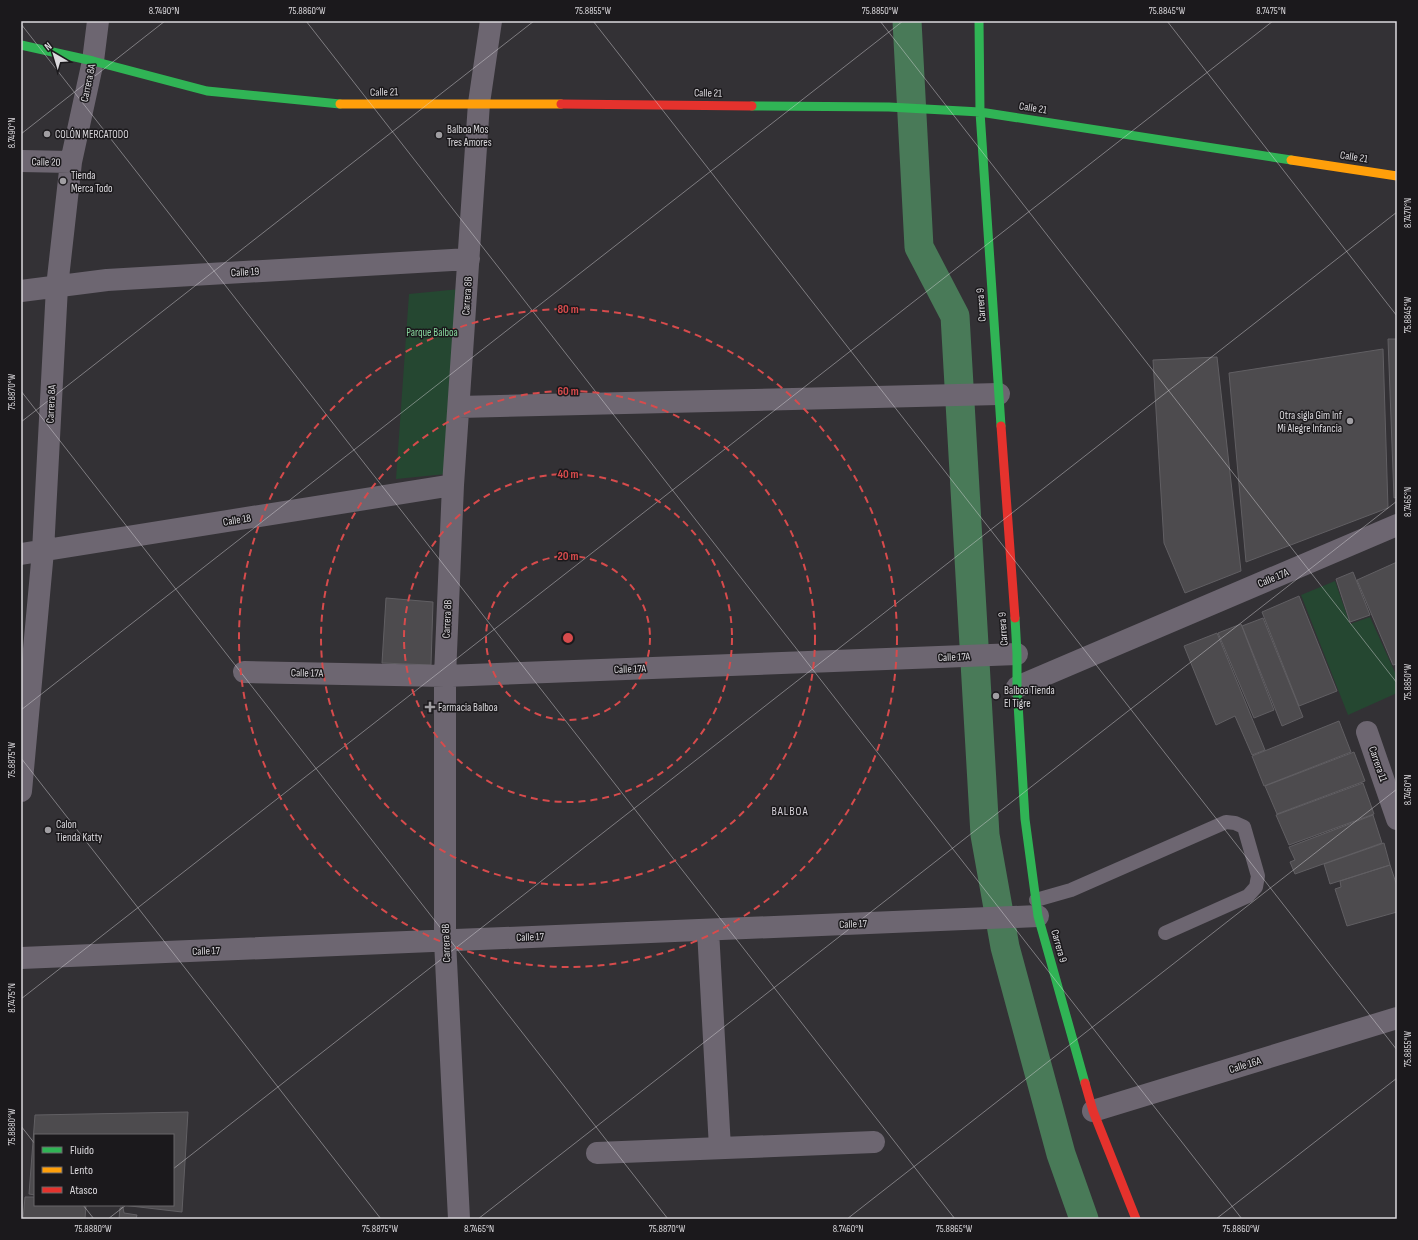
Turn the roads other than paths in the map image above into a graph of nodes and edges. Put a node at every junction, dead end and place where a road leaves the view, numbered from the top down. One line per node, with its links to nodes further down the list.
1 (98, 21): 5 (street, Carrera 8A)
2 (490, 21): 6 (street, Carrera 8B)
3 (979, 21): 7 (street, Carrera 9)
4 (21, 45): 5 (street, Calle 21)
5 (93, 61): 6 (street, Calle 21); 9 (street, Carrera 8A)
6 (479, 103): 7 (street, Calle 21); 11 (street, Carrera 8B)
7 (980, 112): 10 (street, Calle 21); 14 (street, Carrera 9)
8 (21, 161): 9 (street, Calle 20)
9 (71, 162): 12 (street, Carrera 8A)
10 (1397, 176)
11 (469, 259): 12 (street, Calle 19); 15 (street, Carrera 8B)
12 (57, 287): 13 (street, Calle 19); 18 (street, Carrera 8A)
13 (21, 291)
14 (989, 395): 15 (street); 20 (street, Carrera 9)
15 (459, 407): 16 (street, Carrera 8B)
16 (453, 485): 18 (street, Calle 18); 22 (street, Carrera 8B)
17 (1397, 525): 23 (street, Calle 17A)
18 (43, 551): 19 (street, Calle 18); 25 (street, Carrera 8A)
19 (21, 554)
20 (1017, 654): 22 (street, Calle 17A); 23 (street, Carrera 9)
21 (244, 672): 22 (street, Calle 17A)
22 (444, 676): 30 (street, Carrera 8B)
23 (1017, 687): 27 (street, Carrera 9)
24 (1367, 732): 26 (street, Carrera 11)
25 (21, 790)
26 (1397, 819)
27 (1037, 908): 28 (street, Calle 17); 29 (lane); 33 (street, Carrera 9)
28 (708, 930): 30 (street, Calle 17); 35 (street)
29 (1165, 933)
30 (445, 941): 31 (street, Calle 17); 37 (street, Carrera 8B)
31 (21, 958)
32 (1397, 1018): 33 (street, Calle 16A)
33 (1093, 1111): 38 (street, Carrera 9)
34 (874, 1142): 35 (street)
35 (720, 1148): 36 (street)
36 (597, 1153)
37 (459, 1219)
38 (1136, 1219)

